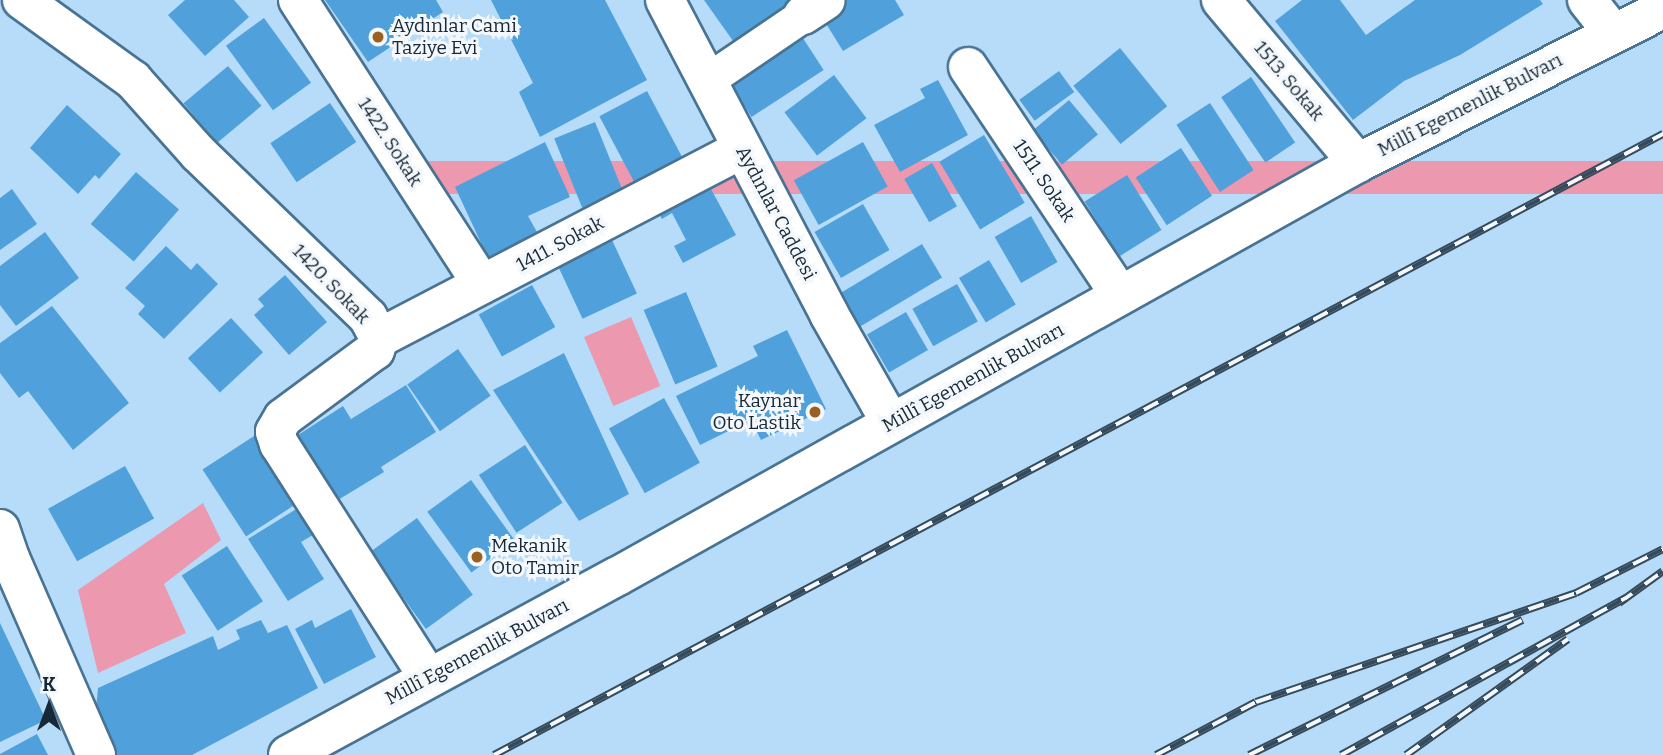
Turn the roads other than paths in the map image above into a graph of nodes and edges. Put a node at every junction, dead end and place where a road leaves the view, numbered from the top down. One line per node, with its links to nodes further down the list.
1 (22, 0): 15 (street, 1420. Sokak)
2 (298, 0): 13 (street, 1422. Sokak)
3 (665, 0): 10 (street, Aydınlar Caddesi)
4 (1221, 0): 12 (street, 1513. Sokak)
5 (1587, 0): 8 (street)
6 (814, 8): 10 (street)
7 (1663, 9): 8 (street, Millî Egemenlik Bulvarı)
8 (1613, 33): 12 (street, Millî Egemenlik Bulvarı)
9 (968, 67): 14 (street, 1511. Sokak)
10 (706, 81): 11 (street, Aydınlar Caddesi)
11 (742, 149): 13 (street, 1411. Sokak); 16 (street, Aydınlar Caddesi)
12 (1358, 163): 14 (street, Millî Egemenlik Bulvarı)
13 (482, 284): 15 (street, 1411. Sokak)
14 (1120, 295): 16 (street, Millî Egemenlik Bulvarı)
15 (379, 338): 18 (street, 1420. Sokak)
16 (891, 423): 18 (street, Millî Egemenlik Bulvarı)
17 (0, 529): 19 (street)
18 (428, 677): 20 (street, Millî Egemenlik Bulvarı)
19 (96, 755)
20 (288, 755)

